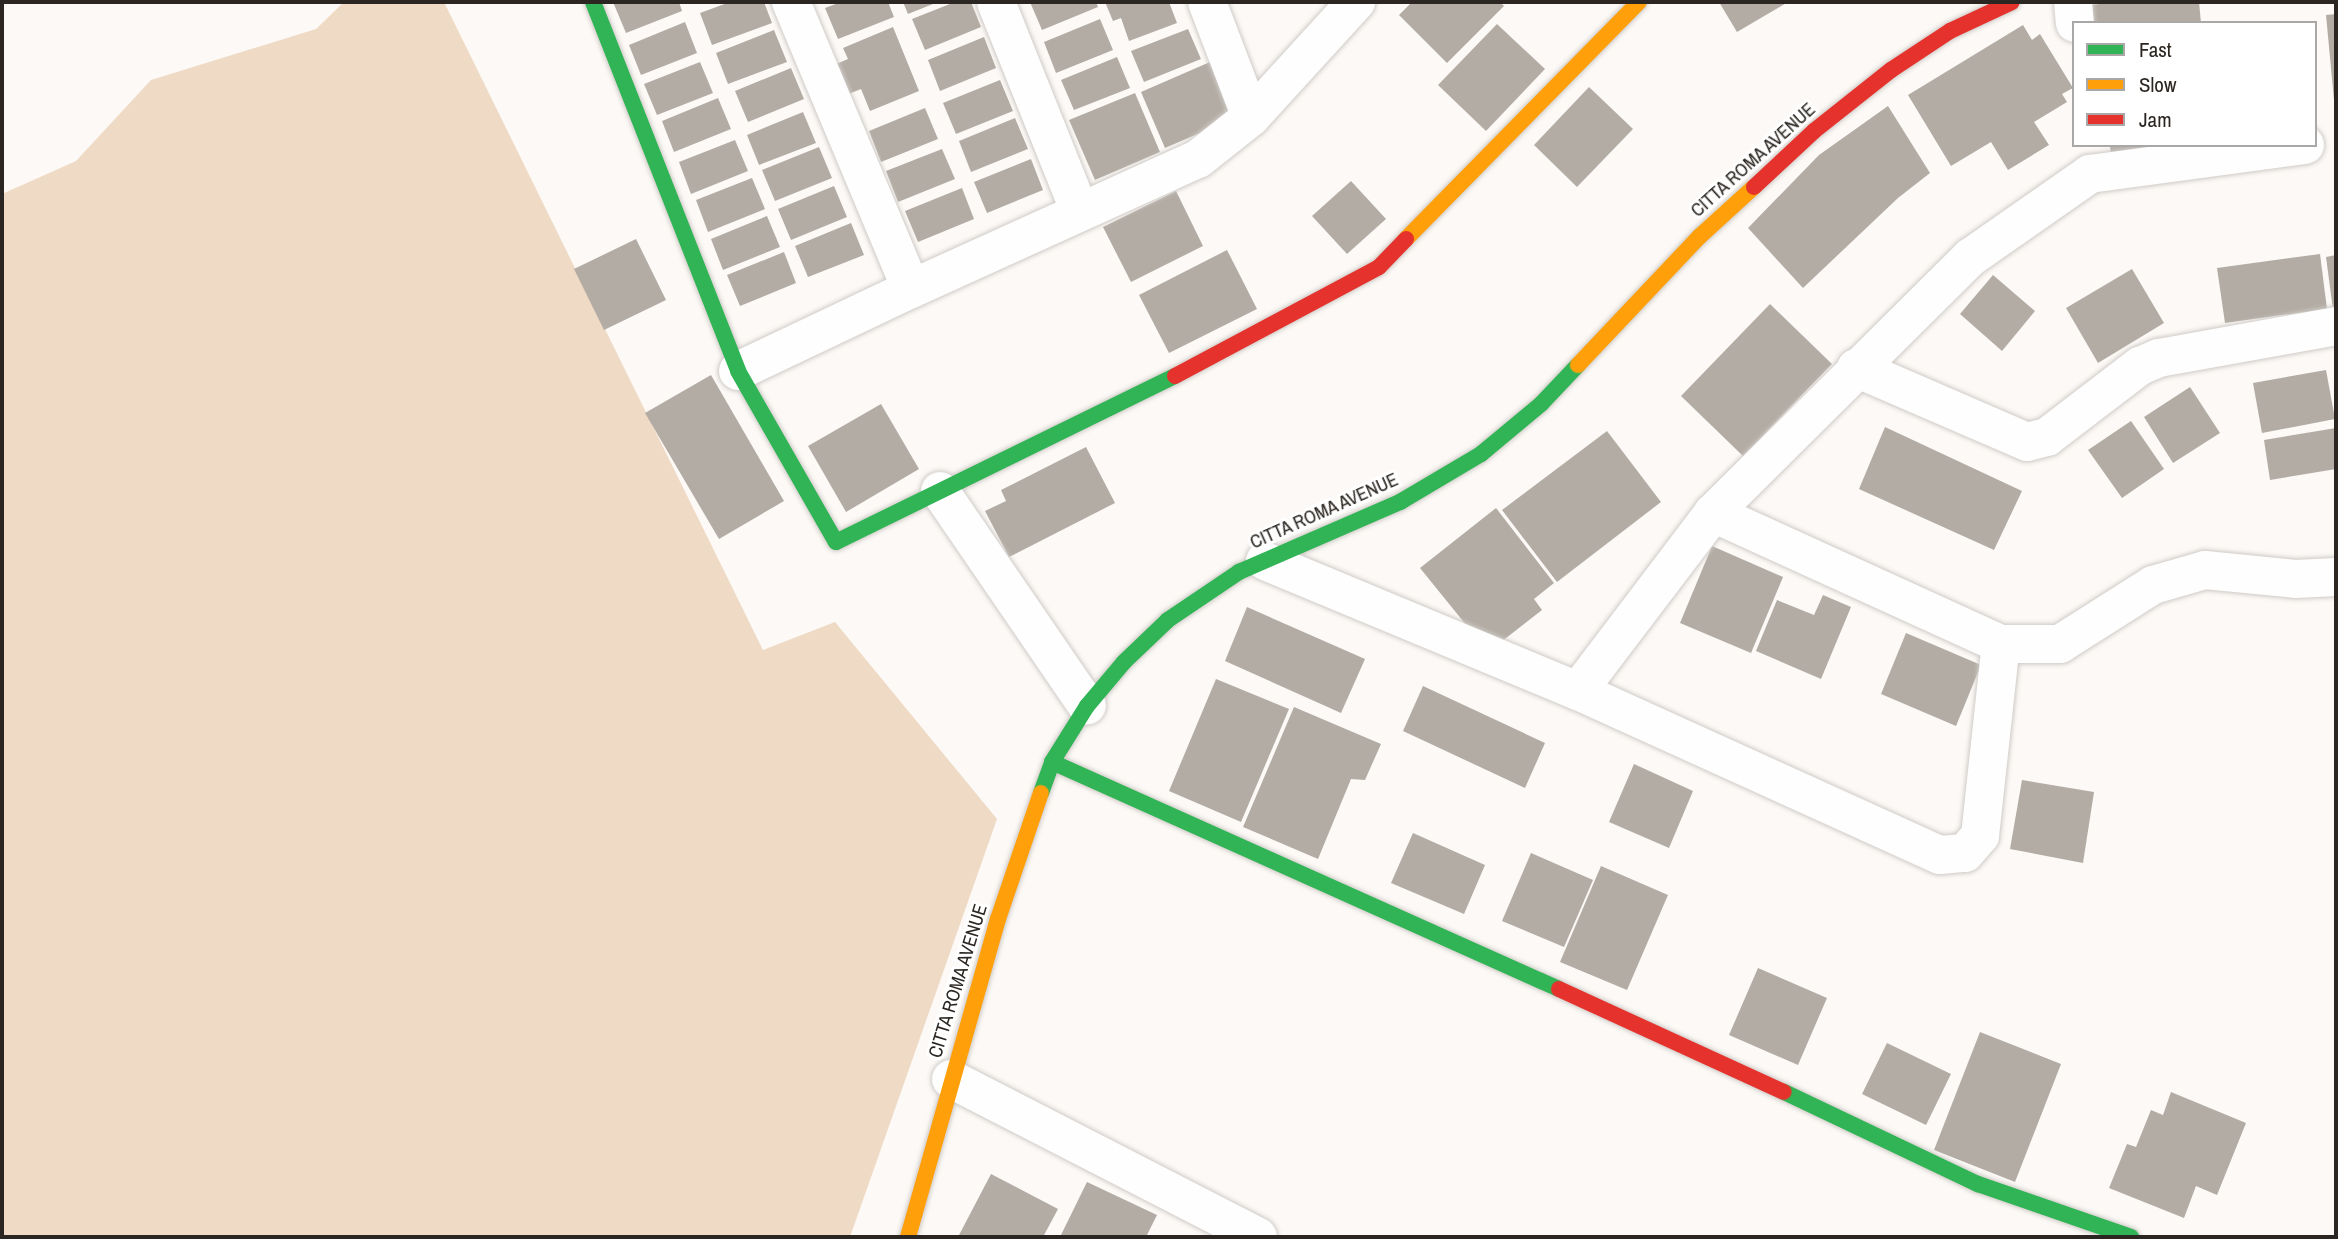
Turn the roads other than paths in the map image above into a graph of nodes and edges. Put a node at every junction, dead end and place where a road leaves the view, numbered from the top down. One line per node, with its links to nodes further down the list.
1 (593, 2): 19 (street)
2 (790, 2): 16 (street)
3 (996, 2): 15 (street)
4 (1207, 2): 10 (street)
5 (1356, 2): 10 (street)
6 (1639, 2): 20 (street)
7 (2012, 2): 22 (street, CITTA ROMA AVENUE)
8 (2073, 2): 9 (street)
9 (2075, 21)
10 (1251, 117): 15 (street)
11 (2336, 141): 12 (street)
12 (2317, 144)
13 (2276, 147): 14 (street)
14 (2089, 160): 18 (street)
15 (1080, 212): 16 (street)
16 (911, 289): 19 (street)
17 (2336, 326): 18 (street)
18 (1856, 368): 21 (street)
19 (738, 371): 20 (street)
20 (940, 491): 26 (street)
21 (1713, 513): 24 (street); 25 (street)
22 (1265, 561): 25 (street); 26 (street, CITTA ROMA AVENUE)
23 (2336, 577): 24 (street)
24 (2001, 644): 25 (street)
25 (1578, 691)
26 (1087, 706): 27 (street, CITTA ROMA AVENUE)
27 (1052, 762): 28 (street, CITTA ROMA AVENUE); 31 (street)
28 (951, 1079): 29 (street, CITTA ROMA AVENUE); 30 (street)
29 (908, 1237)
30 (1258, 1237)
31 (2131, 1237)

